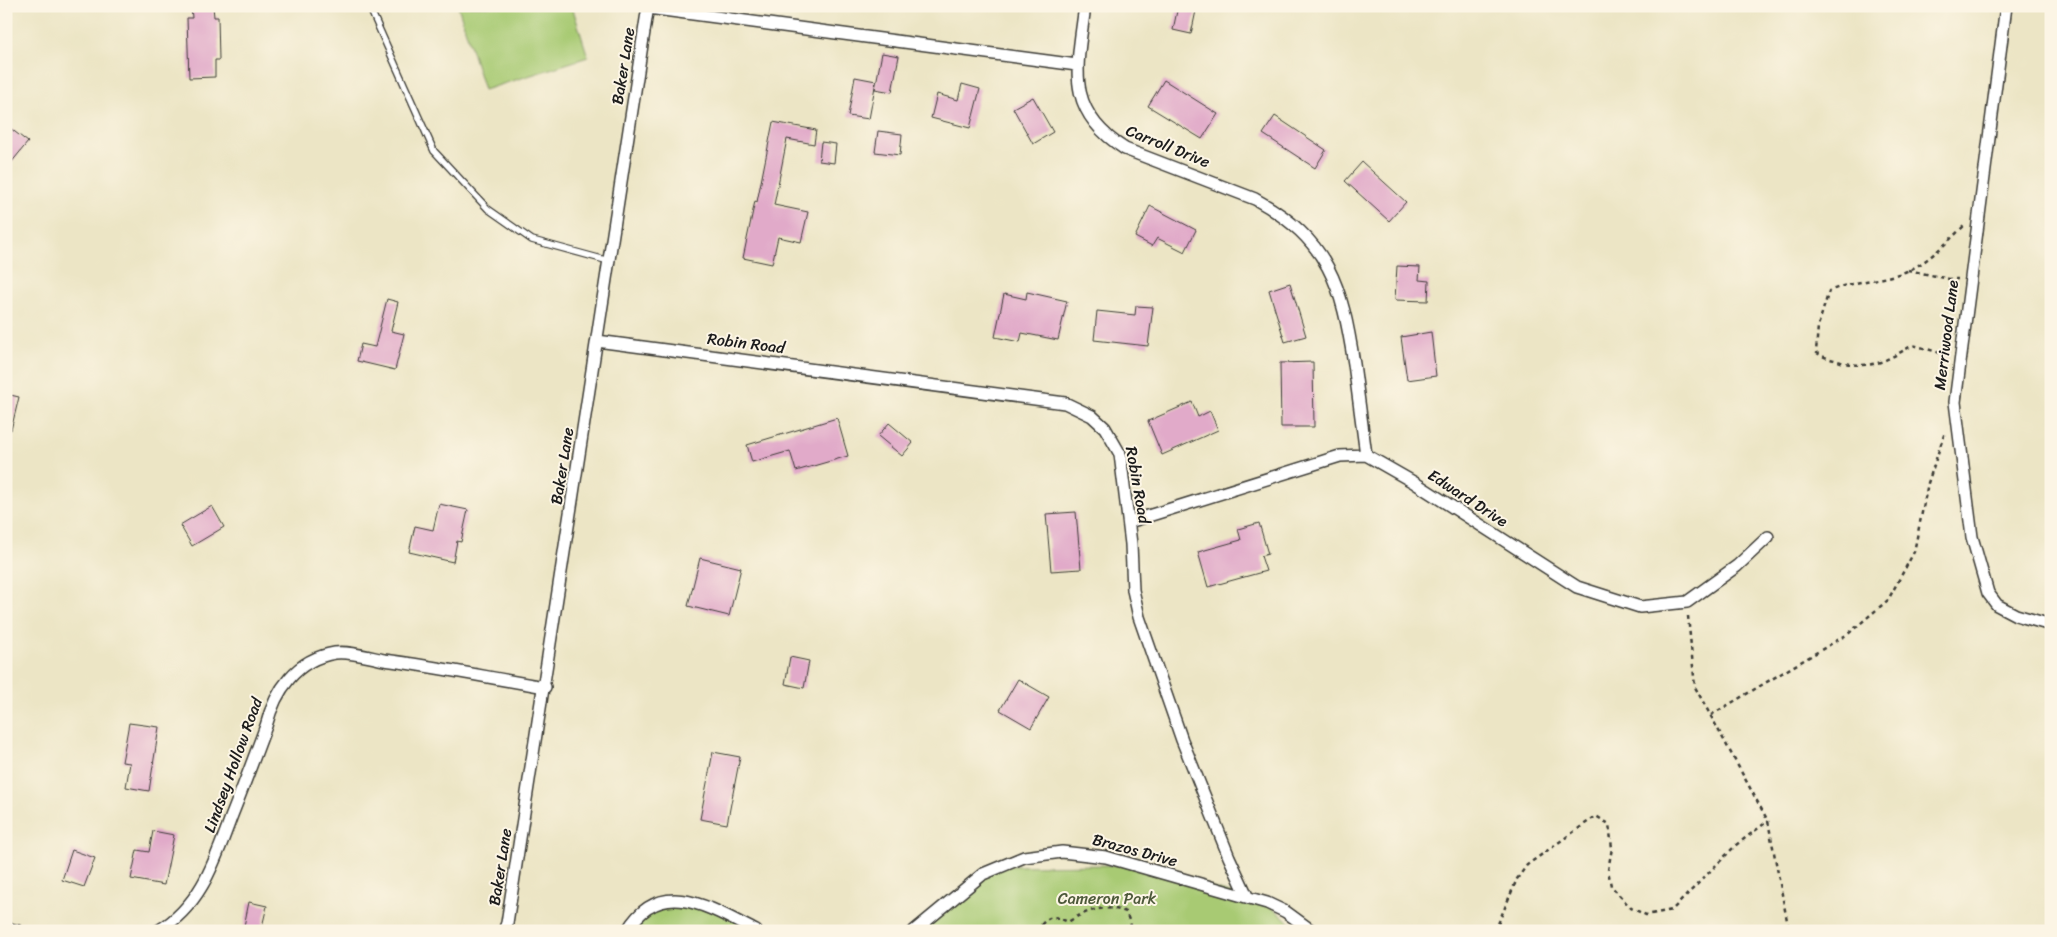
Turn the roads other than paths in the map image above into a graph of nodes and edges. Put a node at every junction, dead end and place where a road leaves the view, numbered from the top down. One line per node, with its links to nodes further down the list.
1 (369, 6): 6 (lane)
2 (1085, 6): 5 (street, Carroll Drive)
3 (2006, 6): 11 (street, Merriwood Lane)
4 (648, 7): 5 (street); 6 (street, Baker Lane)
5 (1077, 65): 8 (street, Carroll Drive)
6 (610, 261): 7 (street, Baker Lane)
7 (598, 341): 9 (street, Robin Road); 12 (street, Baker Lane)
8 (1366, 455): 9 (street); 10 (street, Edward Drive)
9 (1129, 522): 13 (street, Robin Road)
10 (1768, 537)
11 (2051, 625)
12 (545, 687): 16 (street, Lindsey Hollow Road); 17 (street, Baker Lane)
13 (1248, 898): 20 (street, Brazos Drive); 21 (street, Brazos Drive)
14 (6, 928): 15 (street)
15 (18, 931)
16 (158, 931)
17 (504, 931)
18 (626, 931): 19 (street)
19 (756, 931)
20 (914, 931)
21 (1312, 931)

